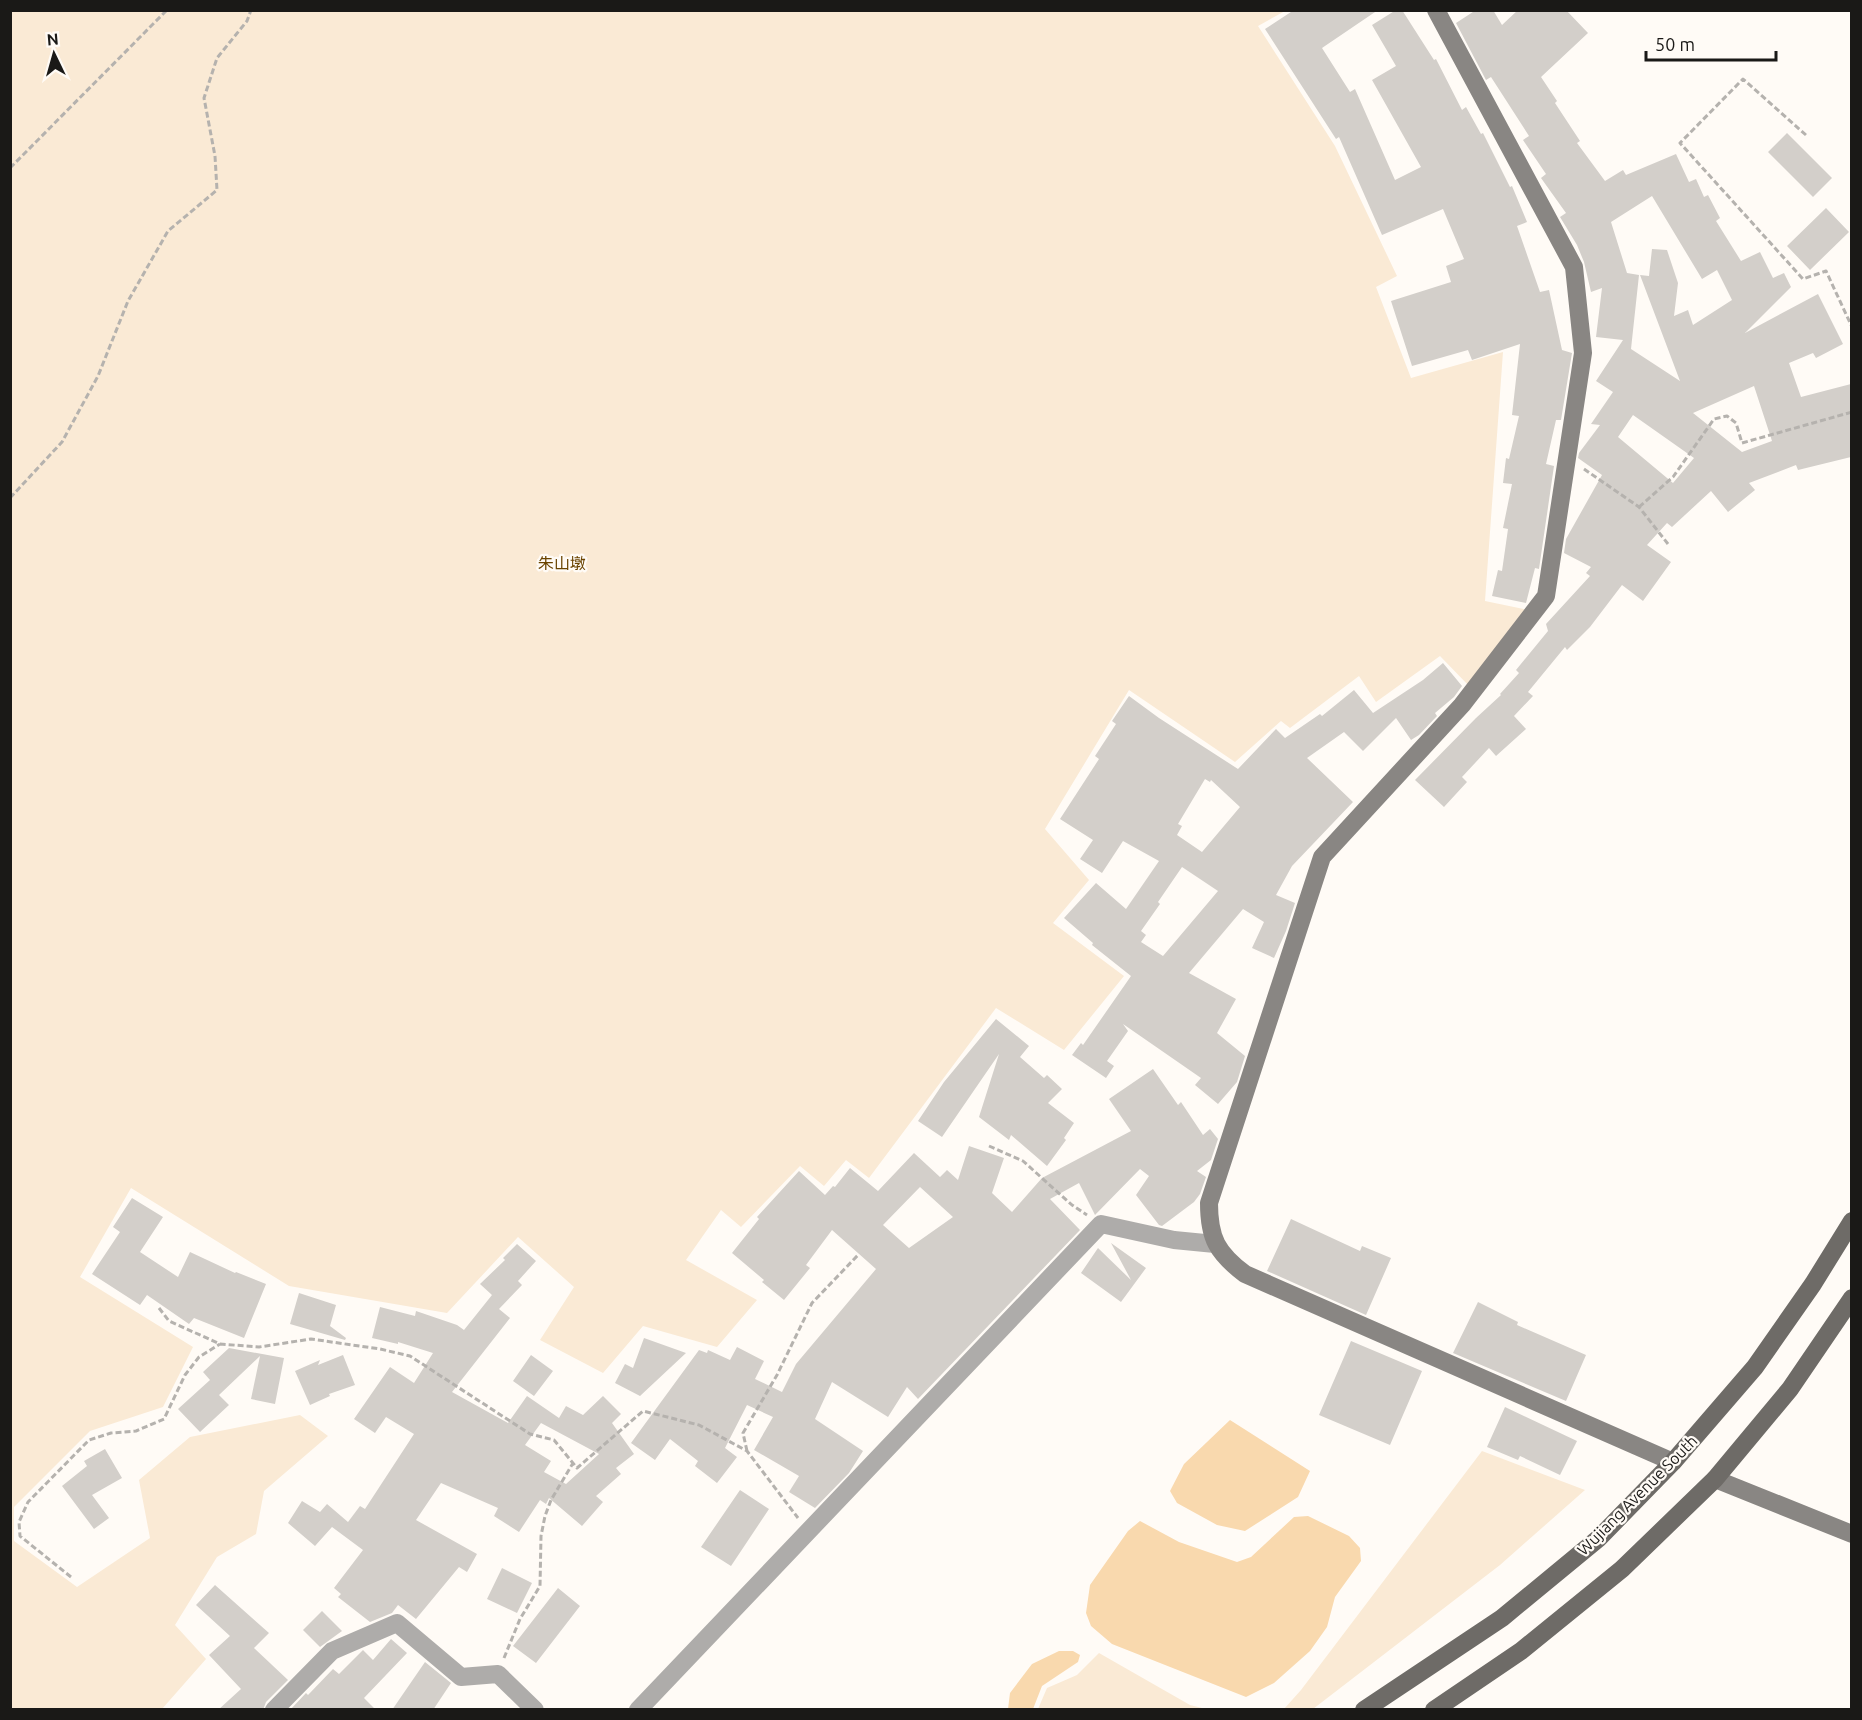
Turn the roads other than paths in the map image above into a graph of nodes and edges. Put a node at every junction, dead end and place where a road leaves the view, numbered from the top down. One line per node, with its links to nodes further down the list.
1 (1436, 10): 3 (street)
2 (1851, 1221): 5 (main road, Wujiang Avenue South)
3 (1215, 1244): 5 (street); 10 (street)
4 (1851, 1298): 6 (main road)
5 (1673, 1462): 11 (main road, Wujiang Avenue South)
6 (1715, 1479): 7 (street); 12 (main road)
7 (1851, 1534)
8 (274, 1710): 9 (street)
9 (535, 1710)
10 (639, 1710)
11 (1364, 1710)
12 (1434, 1710)

